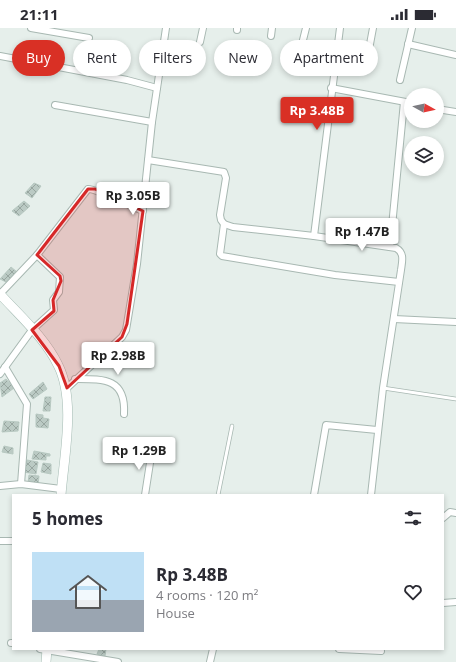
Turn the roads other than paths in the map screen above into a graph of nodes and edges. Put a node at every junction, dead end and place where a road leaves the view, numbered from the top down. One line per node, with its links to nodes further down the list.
1 (32, 28): 10 (street)
2 (166, 28): 18 (street)
3 (203, 28): 11 (street)
4 (272, 28): 9 (street)
5 (306, 28): 12 (street)
6 (340, 28): 19 (street)
7 (373, 28): 13 (street)
8 (412, 28): 14 (street)
9 (271, 36)
10 (89, 38)
11 (200, 40)
12 (303, 40)
13 (371, 40)
14 (408, 44): 15 (street); 17 (street)
15 (456, 55)
16 (0, 56): 18 (street)
17 (400, 80)
18 (157, 88): 24 (street)
19 (331, 88): 20 (street); 28 (street)
20 (404, 102): 29 (street)
21 (55, 105): 24 (street)
22 (444, 110): 23 (street)
23 (456, 112)
24 (152, 122): 25 (street)
25 (148, 160): 26 (street); 27 (street)
26 (143, 211): 30 (street); 38 (street)
27 (224, 224): 28 (street); 31 (street)
28 (314, 236): 29 (street)
29 (390, 247): 31 (street)
30 (37, 255): 32 (street); 35 (street)
31 (399, 282): 33 (street)
32 (0, 294): 35 (main road)
33 (394, 319): 34 (street); 40 (street)
34 (456, 322)
35 (32, 330): 36 (street); 39 (main road)
36 (4, 368): 37 (street); 46 (street)
37 (0, 374)
38 (75, 379): 39 (street); 42 (street)
39 (67, 388): 48 (main road)
40 (383, 388): 41 (lane); 44 (street)
41 (456, 399)
42 (124, 414)
43 (232, 426): 50 (lane)
44 (377, 430): 51 (street); 52 (street)
45 (152, 450): 49 (street)
46 (21, 484): 47 (street); 48 (street)
47 (0, 486)
48 (61, 492)
49 (145, 494)
50 (218, 494)
51 (314, 494)
52 (371, 494)
53 (456, 512): 54 (street)
54 (444, 517)
55 (0, 541): 56 (street)
56 (12, 541)
57 (456, 602): 58 (street)
58 (444, 603)
59 (45, 650): 63 (main road); 64 (street)
60 (213, 650): 65 (street)
61 (360, 650): 62 (street)
62 (381, 651)
63 (46, 662)
64 (118, 662)
65 (210, 662)

